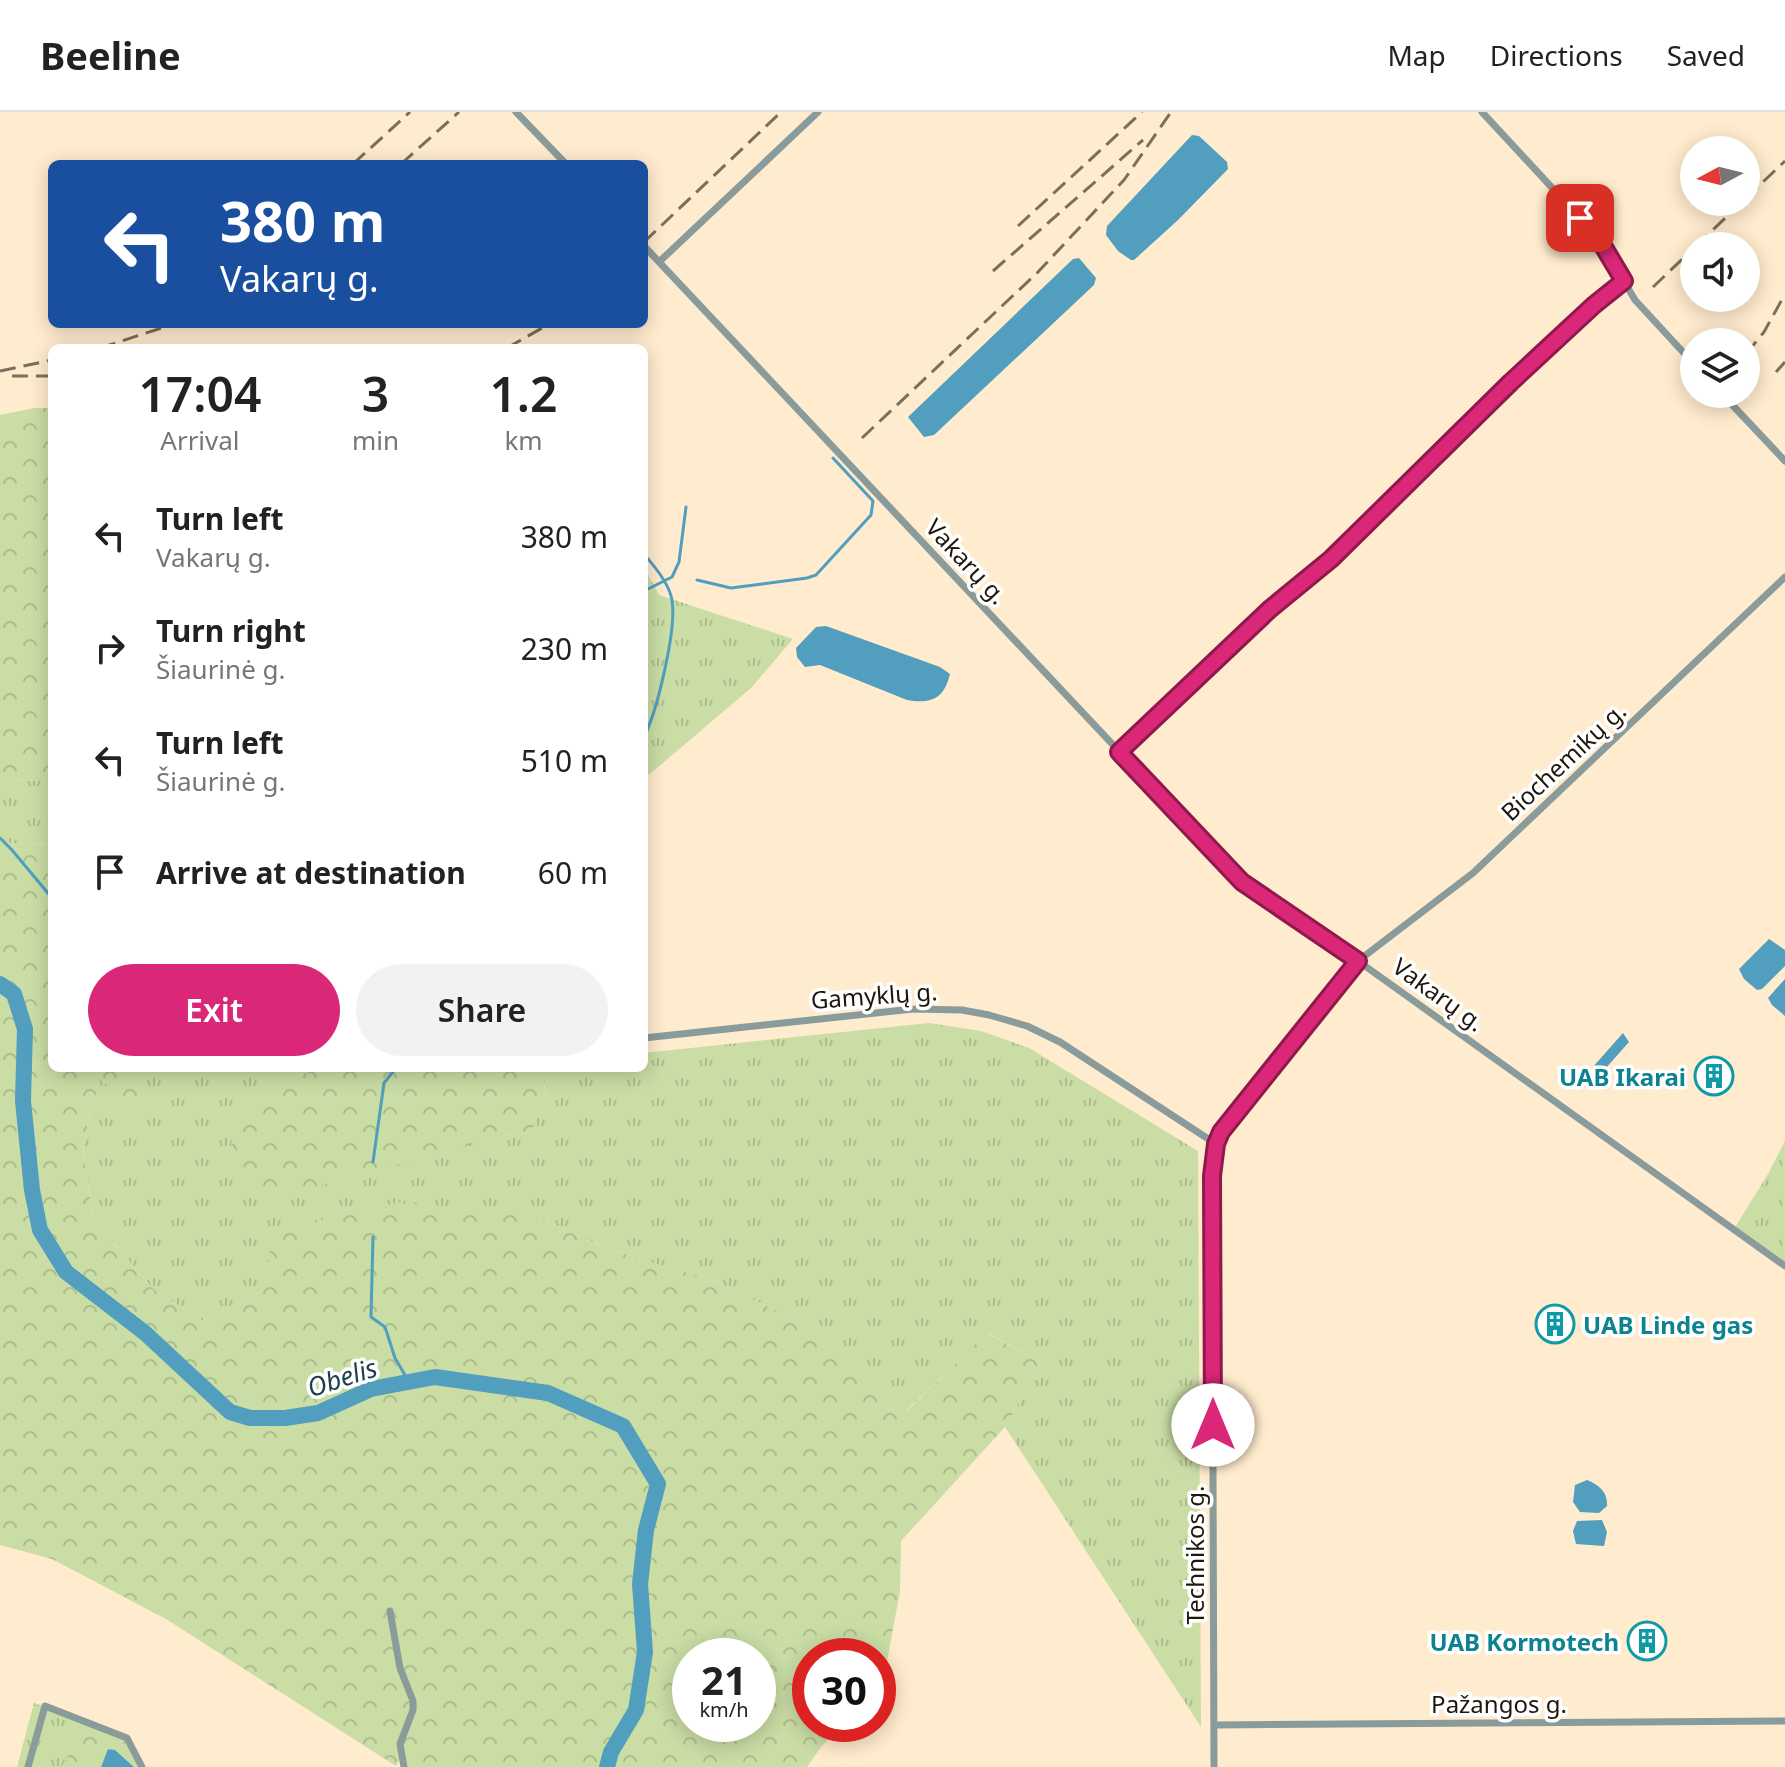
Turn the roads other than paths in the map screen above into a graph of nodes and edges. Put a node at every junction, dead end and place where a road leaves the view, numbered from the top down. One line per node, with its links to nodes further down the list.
1 (516, 112): 4 (street)
2 (818, 112): 6 (street)
3 (1482, 112): 7 (street)
4 (562, 160)
5 (648, 250): 6 (street, Vakarų g.)
6 (659, 262): 12 (street, Vakarų g.)
7 (1624, 281): 8 (street); 12 (street)
8 (1680, 349)
9 (1735, 408): 10 (street)
10 (1785, 461)
11 (1785, 577): 13 (street, Biochemikų g.)
12 (1119, 752): 13 (street, Vakarų g.)
13 (1358, 961): 15 (street, Technikos g.); 16 (street, Vakarų g.)
14 (648, 1038): 15 (street, Gamyklų g.)
15 (1216, 1144): 19 (street, Technikos g.)
16 (1785, 1266)
17 (390, 1611): 22 (street)
18 (1785, 1721): 19 (street, Pažangos g.)
19 (1214, 1725): 23 (street, Technikos g.)
20 (28, 1767): 21 (street)
21 (142, 1767)
22 (404, 1767)
23 (1214, 1767)

